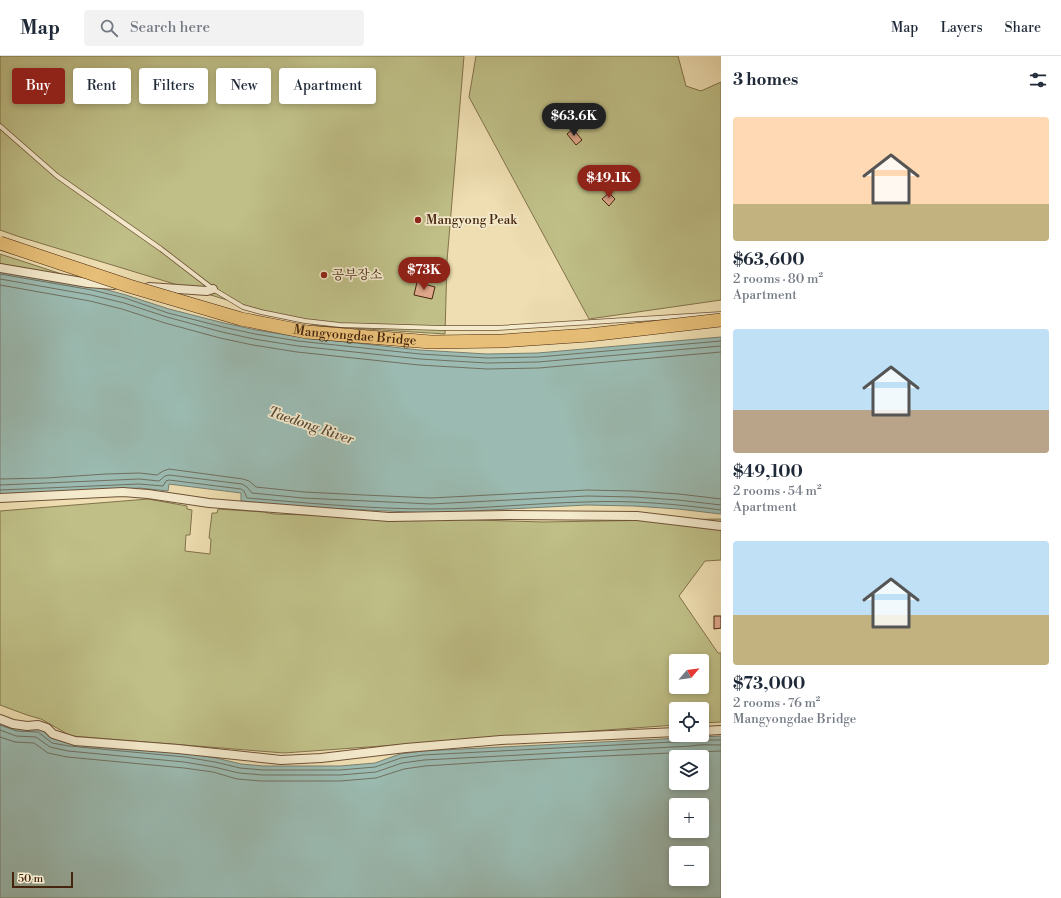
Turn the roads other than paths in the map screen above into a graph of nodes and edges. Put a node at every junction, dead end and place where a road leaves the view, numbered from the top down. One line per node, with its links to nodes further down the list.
1 (0, 126): 4 (lane)
2 (0, 243): 6 (highway, Mangyongdae Bridge, bridge)
3 (0, 268): 4 (street)
4 (213, 289): 5 (lane)
5 (721, 314)
6 (721, 320)
7 (0, 498): 8 (street)
8 (721, 526)
9 (0, 719): 12 (street)
10 (721, 730): 11 (street)
11 (709, 731)
12 (669, 732)

